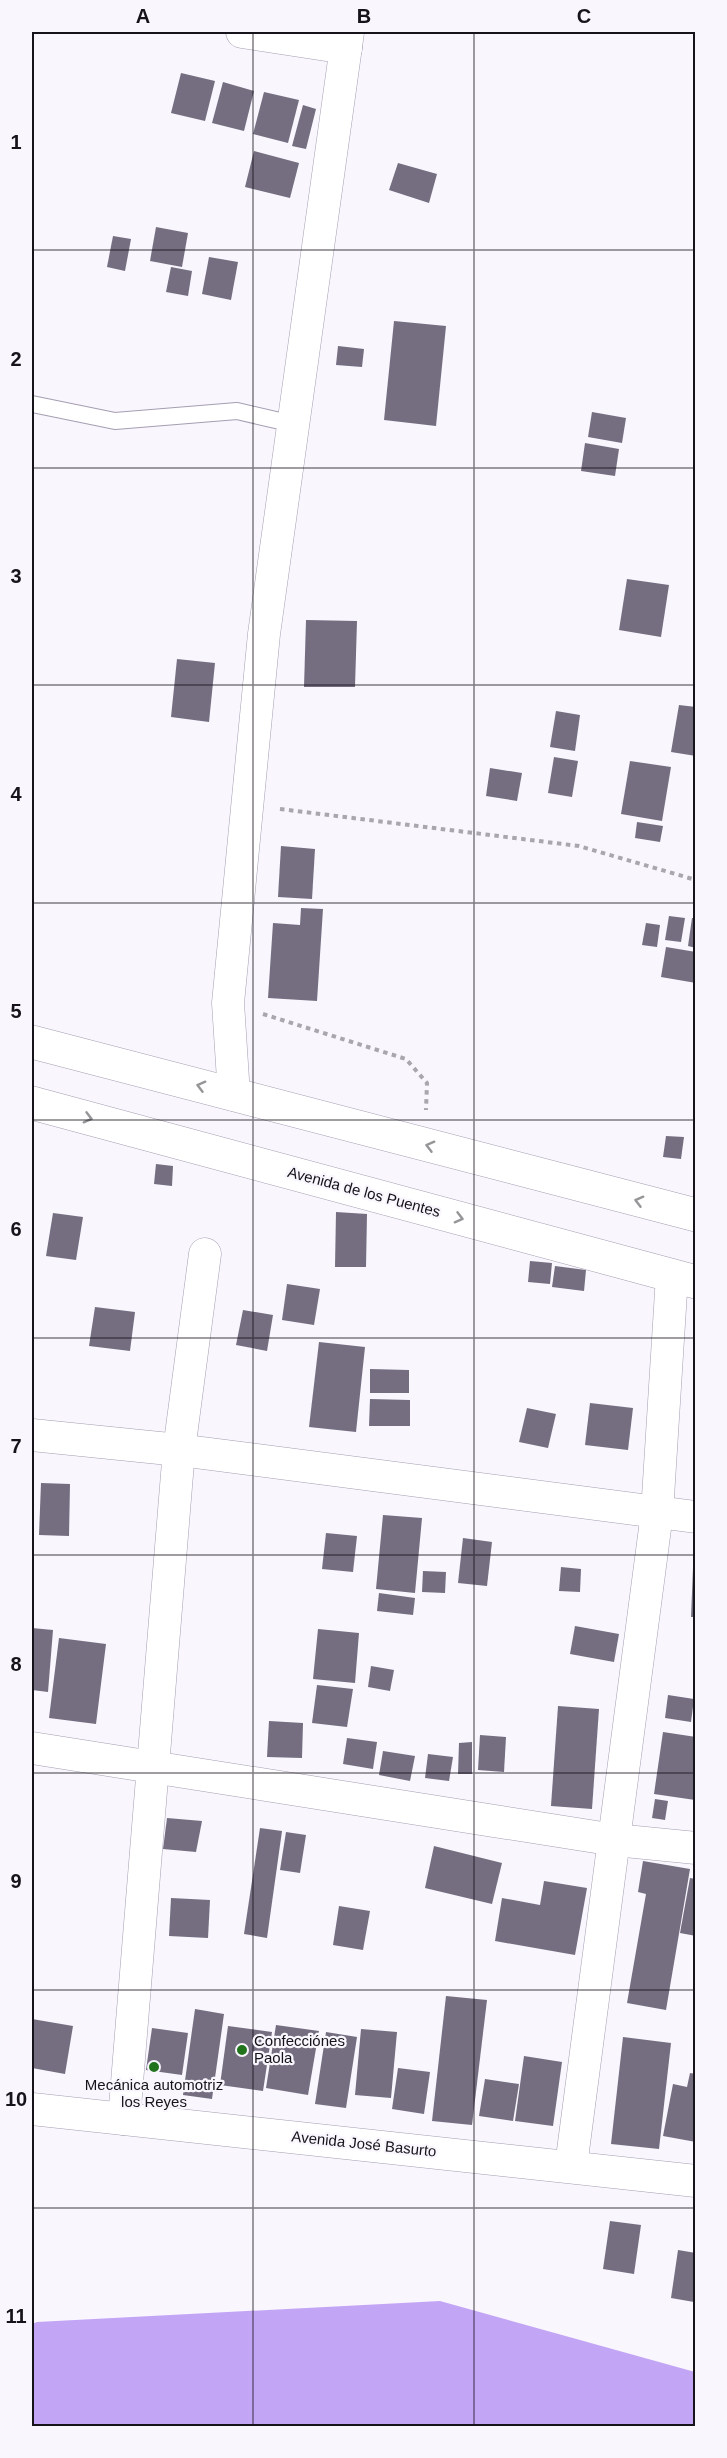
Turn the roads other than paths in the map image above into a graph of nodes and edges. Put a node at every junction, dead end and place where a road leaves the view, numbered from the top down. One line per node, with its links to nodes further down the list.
1 (242, 32): 2 (street)
2 (347, 40): 4 (street)
3 (32, 404): 4 (lane)
4 (293, 424): 6 (street)
5 (32, 1042): 6 (main road, one-way to 5)
6 (234, 1095): 8 (main road, one-way to 6)
7 (32, 1103): 10 (main road, Avenida de los Puentes, one-way to 10)
8 (696, 1215)
9 (205, 1254): 12 (street)
10 (684, 1279): 13 (street)
11 (32, 1435): 12 (street)
12 (179, 1450): 13 (street); 16 (street)
13 (657, 1513): 14 (street); 17 (street)
14 (696, 1517)
15 (32, 1748): 16 (street)
16 (152, 1767): 17 (street); 20 (street)
17 (615, 1840): 18 (street); 21 (street)
18 (696, 1848)
19 (32, 2109): 20 (street, Avenida José Basurto)
20 (124, 2119): 21 (street, Avenida José Basurto)
21 (571, 2166): 22 (street, Avenida José Basurto)
22 (696, 2181)

